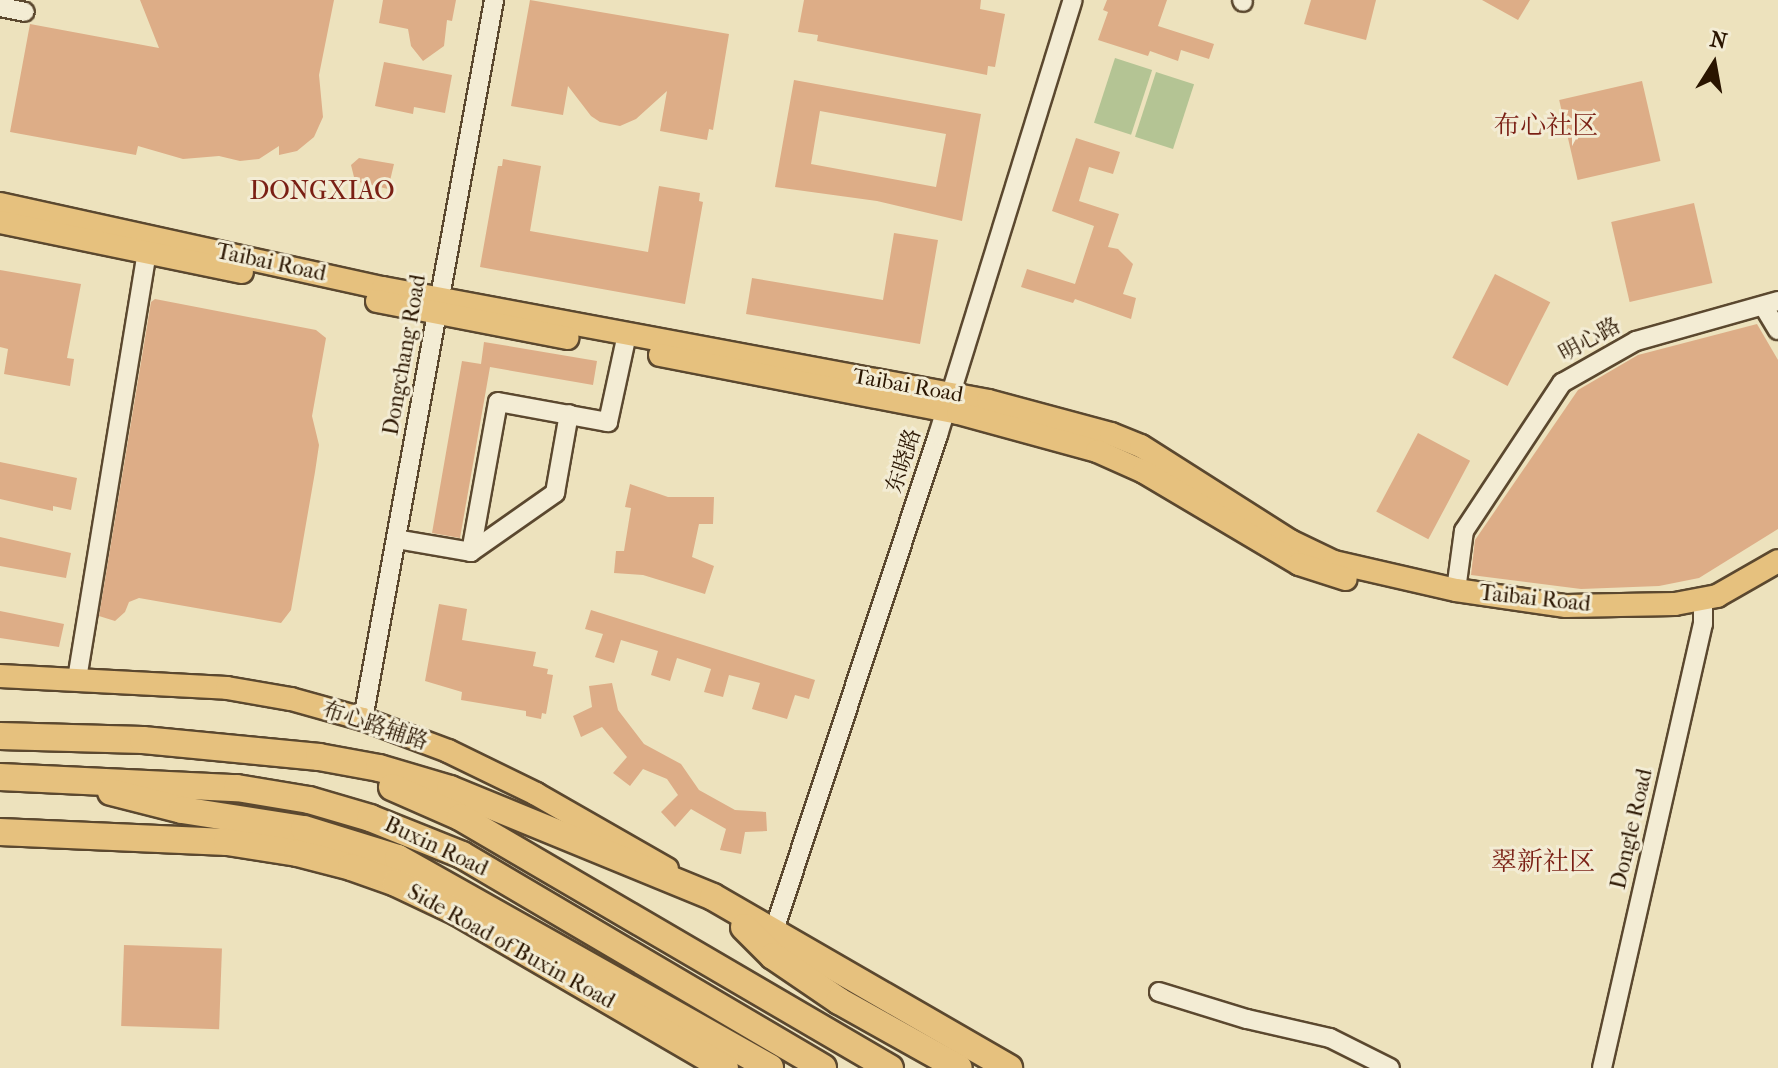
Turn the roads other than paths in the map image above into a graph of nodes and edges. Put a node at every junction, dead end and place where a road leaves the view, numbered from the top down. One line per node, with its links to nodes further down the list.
1 (494, 0): 9 (street, Dongchang Road)
2 (1073, 0): 12 (street, 东晓路)
3 (0, 7): 4 (street)
4 (25, 12)
5 (0, 204): 9 (main road, Taibai Road)
6 (0, 222): 7 (main road, Taibai Road)
7 (147, 252): 9 (main road, Taibai Road); 21 (street)
8 (1771, 304): 10 (street); 18 (street, 明心路)
9 (439, 305): 11 (main road, Taibai Road); 14 (street, Dongchang Road)
10 (1778, 330)
11 (625, 341): 12 (main road, Taibai Road); 13 (street)
12 (948, 402): 18 (main road, Taibai Road); 19 (main road, Taibai Road); 29 (street, 东晓路)
13 (569, 414): 15 (street); 15 (street)
14 (396, 539): 15 (street); 22 (street, Dongchang Road)
15 (471, 552)
16 (1778, 561): 19 (main road, Taibai Road)
17 (1778, 579): 19 (main road, Taibai Road)
18 (1456, 590): 19 (main road, Taibai Road)
19 (1703, 607): 38 (street, Dongle Road)
20 (0, 676): 21 (main road, 布心路辅路)
21 (77, 679): 22 (main road, 布心路辅路)
22 (363, 719): 28 (main road, 布心路辅路)
23 (0, 736): 24 (highway, Buxin Road)
24 (257, 751): 28 (highway, Buxin Road); 34 (highway, Buxin Road)
25 (0, 777): 26 (highway, Buxin Road)
26 (45, 778): 32 (highway); 33 (highway, Buxin Road)
27 (0, 832): 31 (highway, Side Road of Buxin Road)
28 (713, 897): 29 (highway); 35 (highway)
29 (773, 933): 36 (highway)
30 (1159, 992): 37 (street)
31 (720, 1067)
32 (770, 1068)
33 (823, 1068)
34 (890, 1068)
35 (959, 1068)
36 (1009, 1068)
37 (1390, 1068)
38 (1602, 1068)

